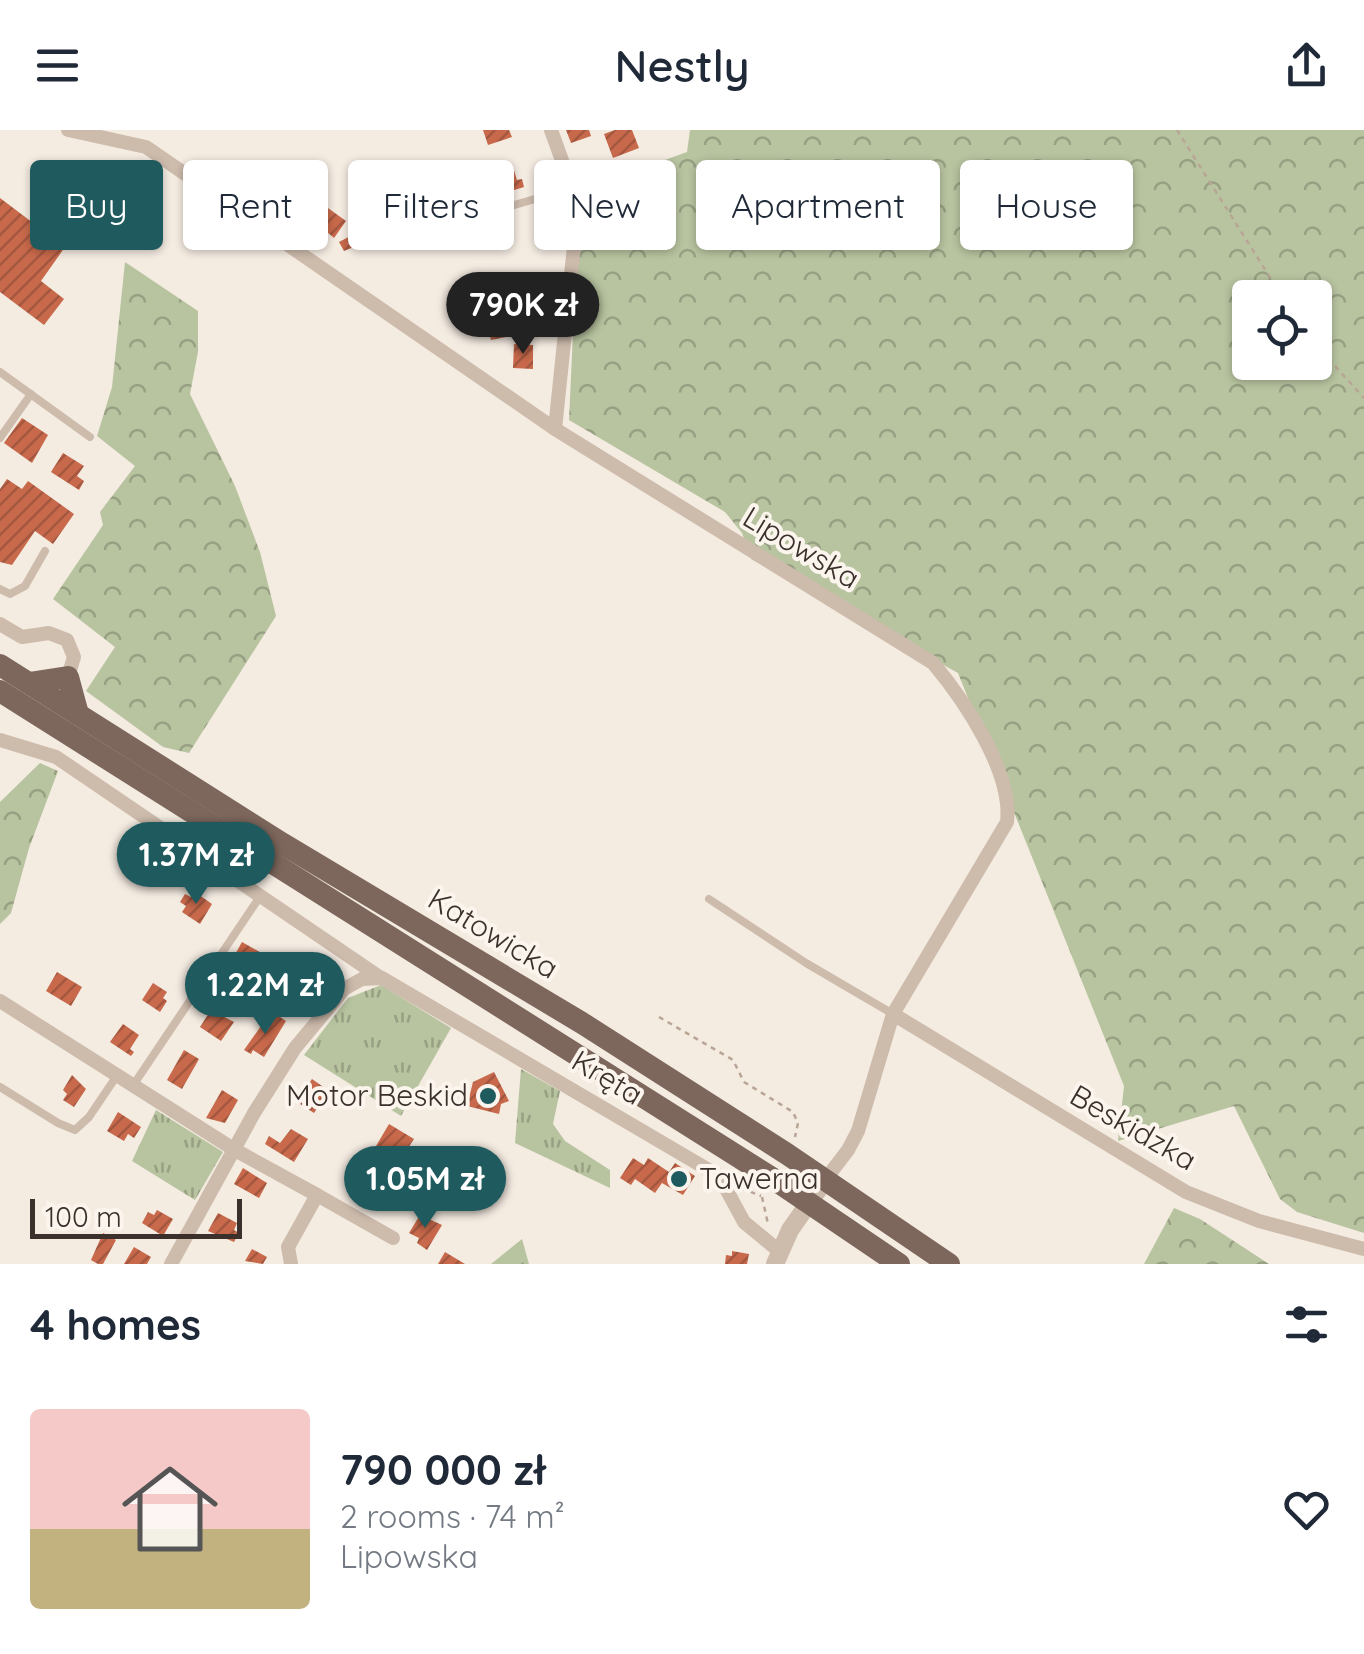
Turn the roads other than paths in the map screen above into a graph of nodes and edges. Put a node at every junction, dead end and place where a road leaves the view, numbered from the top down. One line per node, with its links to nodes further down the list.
1 (68, 130): 7 (street, Lipowska)
2 (551, 130): 3 (street)
3 (562, 160)
4 (574, 250): 7 (street)
5 (0, 372): 6 (lane)
6 (31, 394): 8 (lane); 9 (lane)
7 (555, 429): 23 (street, Lipowska)
8 (90, 437)
9 (0, 438)
10 (45, 550): 11 (lane)
11 (0, 588)
12 (0, 624): 14 (street)
13 (0, 665): 15 (main road, Katowicka)
14 (68, 676): 15 (main road); 17 (main road)
15 (29, 683): 17 (main road, Katowicka)
16 (0, 691): 30 (main road, Katowicka)
17 (78, 714): 28 (main road, Katowicka)
18 (0, 740): 19 (street, Kręta)
19 (261, 895): 21 (street, Kręta); 26 (lane)
20 (709, 899): 23 (lane)
21 (382, 978): 27 (street); 33 (street, Kręta)
22 (0, 1001): 24 (street)
23 (893, 1014): 28 (street, Lipowska); 32 (street, Beskidzka)
24 (116, 1077): 25 (lane); 26 (street)
25 (0, 1087)
26 (132, 1087): 27 (street)
27 (235, 1150): 29 (street); 34 (street)
28 (824, 1180): 30 (street, Lipowska); 37 (main road, Katowicka)
29 (317, 1195): 31 (street); 35 (street)
30 (808, 1202): 33 (street, Lipowska); 36 (main road, Katowicka)
31 (393, 1238)
32 (1364, 1249)
33 (777, 1258)
34 (172, 1264)
35 (292, 1264)
36 (899, 1264)
37 (949, 1264)

